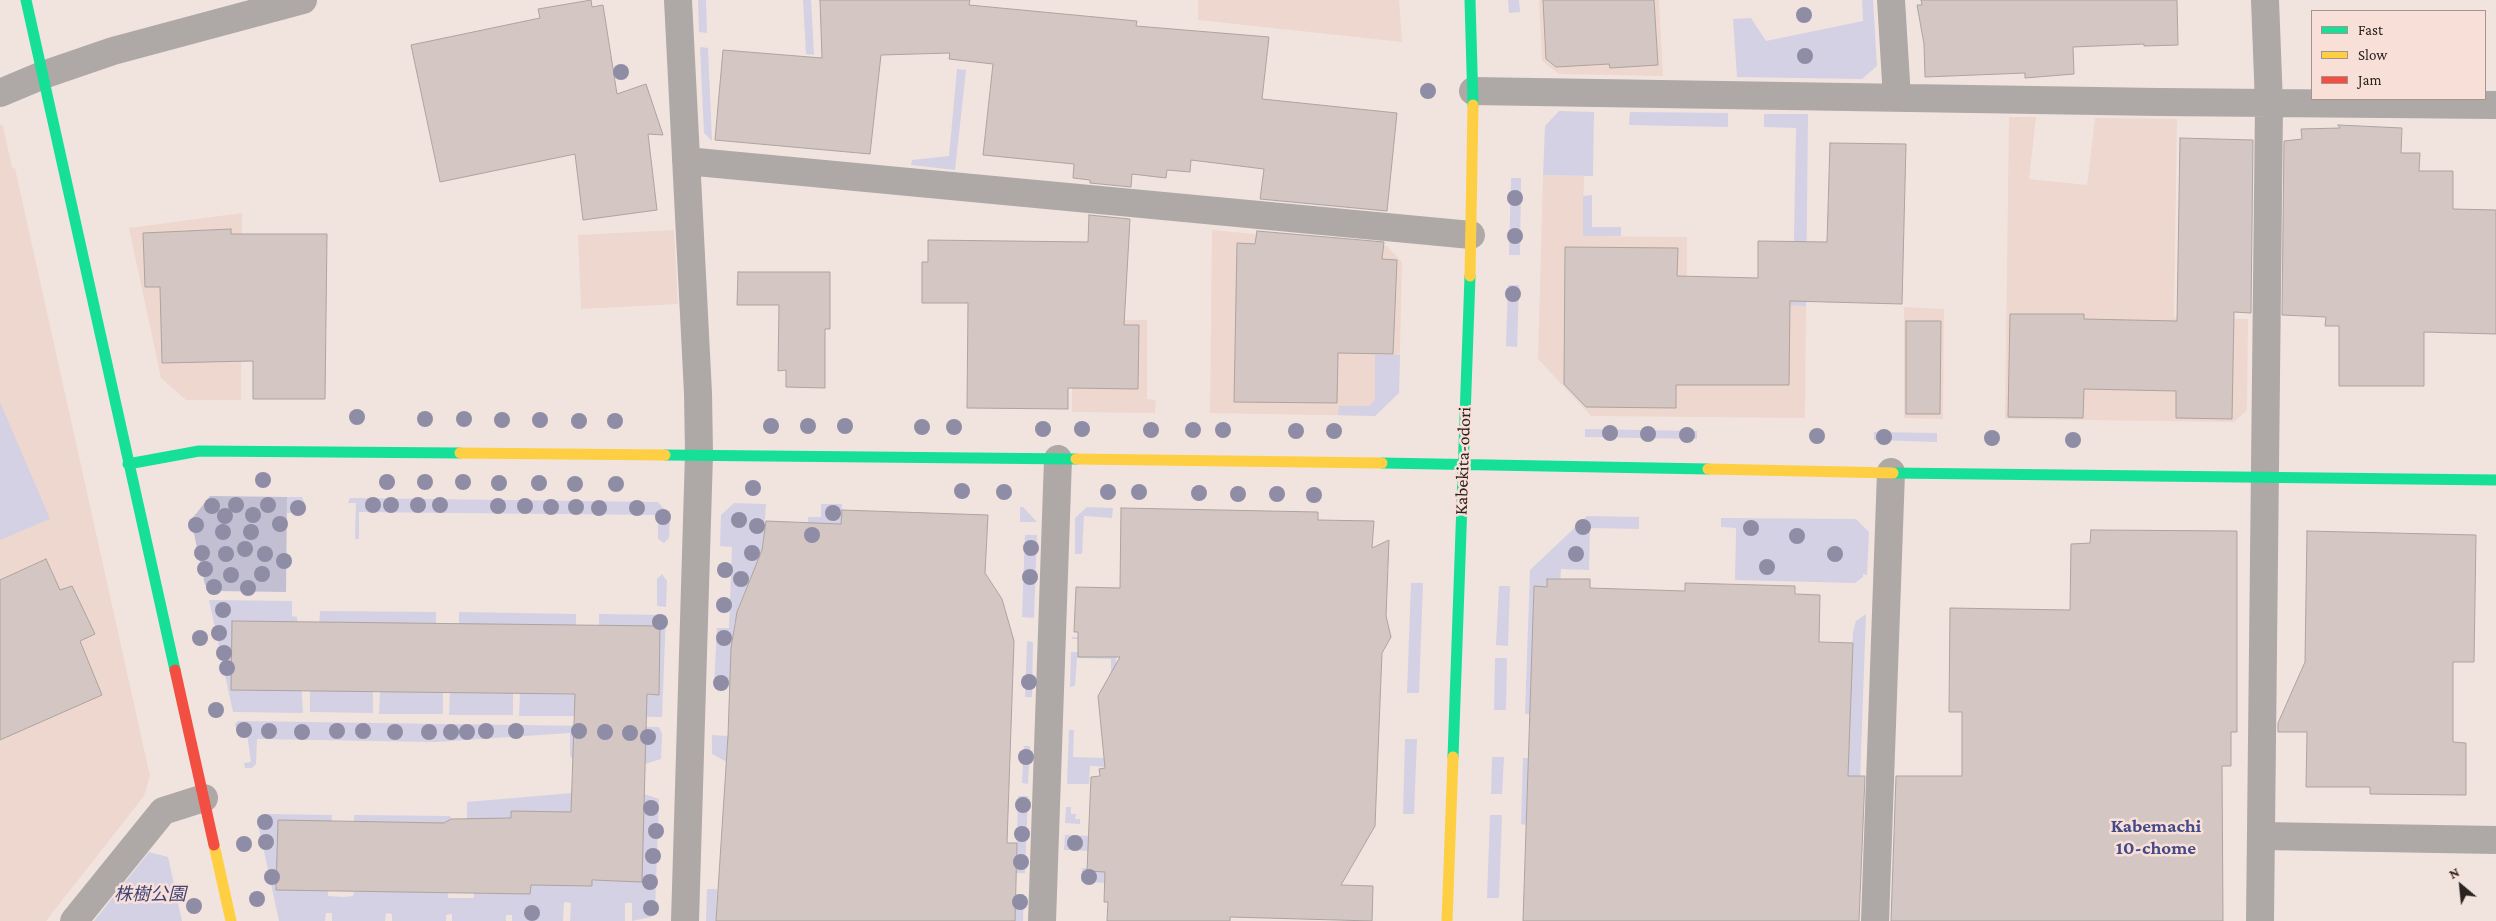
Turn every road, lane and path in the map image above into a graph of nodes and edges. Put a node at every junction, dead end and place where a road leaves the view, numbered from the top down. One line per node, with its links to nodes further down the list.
1 (26, 0): 7 (street)
2 (303, 0): 7 (street)
3 (678, 0): 13 (street)
4 (1470, 0): 8 (street, Kabekita-odori)
5 (1891, 0): 10 (street)
6 (2265, 0): 11 (street)
7 (43, 75): 9 (street); 17 (street)
8 (1473, 91): 10 (street); 14 (street, Kabekita-odori)
9 (0, 93)
10 (1897, 98): 11 (street)
11 (2269, 104): 12 (street); 20 (street)
12 (2496, 105)
13 (686, 161): 14 (street); 15 (street)
14 (1471, 236): 18 (street, Kabekita-odori)
15 (699, 454): 16 (street); 17 (street); 27 (street)
16 (1058, 459): 18 (street); 28 (street)
17 (128, 464): 22 (street)
18 (1463, 465): 19 (street); 29 (street, Kabekita-odori)
19 (1891, 472): 20 (street); 30 (street)
20 (2266, 478): 21 (street); 23 (street)
21 (2496, 480)
22 (204, 798): 25 (street); 26 (street)
23 (2261, 836): 24 (street); 31 (street)
24 (2496, 840)
25 (74, 921)
26 (230, 921)
27 (684, 921)
28 (1042, 921)
29 (1447, 921)
30 (1875, 921)
31 (2260, 921)

